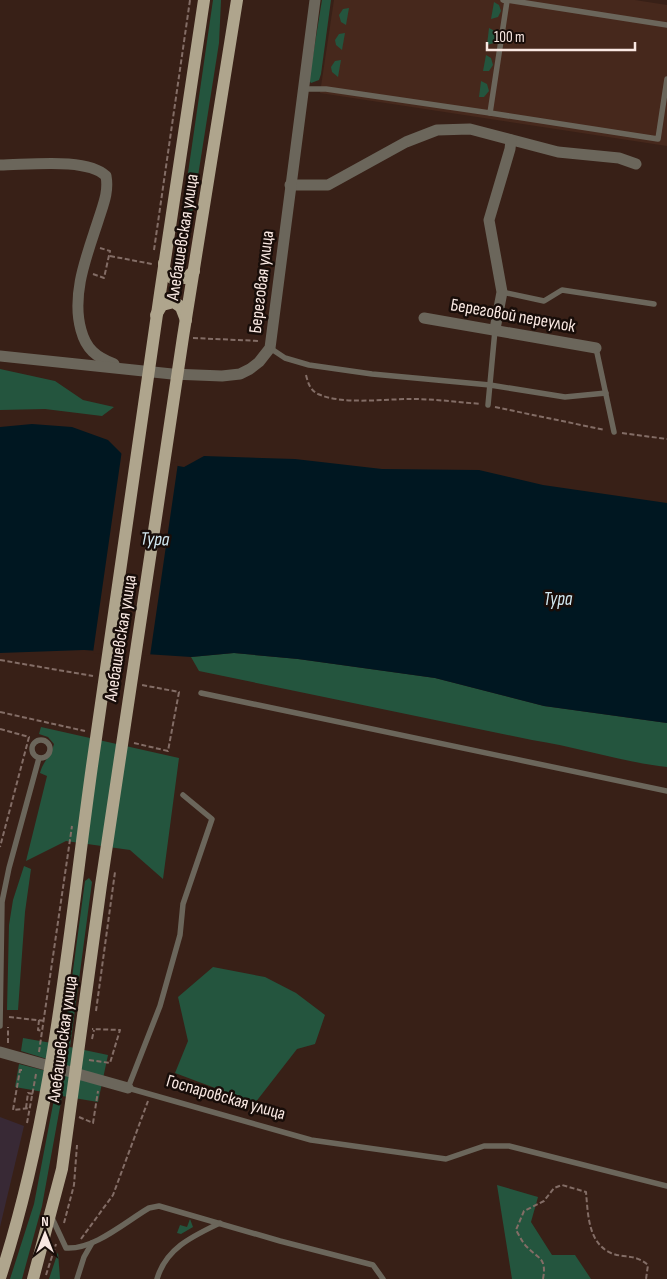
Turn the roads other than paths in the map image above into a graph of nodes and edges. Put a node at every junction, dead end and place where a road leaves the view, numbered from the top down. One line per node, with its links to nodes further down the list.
1 (204, 0): 13 (main road, Алебашевская улица)
2 (237, 0): 14 (main road, Алебашевская улица)
3 (315, 0): 7 (street, Береговая улица)
4 (506, 0): 5 (lane); 8 (lane)
5 (667, 25)
6 (667, 79): 8 (lane)
7 (302, 89): 8 (lane); 12 (street, Береговая улица)
8 (490, 113)
9 (511, 140): 10 (street); 12 (street); 15 (street)
10 (636, 164)
11 (0, 165): 24 (street)
12 (290, 185): 21 (street, Береговая улица)
13 (158, 263): 14 (main road); 17 (main road, Алебашевская улица)
14 (194, 271): 19 (main road, Алебашевская улица)
15 (502, 292): 16 (lane); 20 (street)
16 (654, 304)
17 (156, 318): 19 (main road); 41 (main road, Алебашевская улица)
18 (424, 318): 20 (street, Береговой переулок)
19 (186, 320): 38 (main road, Алебашевская улица)
20 (495, 329): 22 (street, Береговой переулок); 25 (lane)
21 (266, 344): 24 (street, Береговая улица); 25 (lane)
22 (596, 348): 26 (lane)
23 (0, 356): 24 (street, Береговая улица)
24 (125, 368)
25 (490, 385): 26 (lane); 27 (lane)
26 (606, 393): 28 (lane)
27 (488, 405)
28 (614, 432)
29 (201, 693): 31 (lane)
30 (39, 758): 33 (lane)
31 (667, 791)
32 (183, 795): 36 (lane)
33 (0, 949): 34 (lane)
34 (0, 1026)
35 (4, 1049): 36 (street, Госпаровская улица)
36 (128, 1088): 37 (lane, Госпаровская улица)
37 (667, 1186)
38 (51, 1216): 40 (lane); 42 (main road, Алебашевская улица)
39 (220, 1223): 40 (lane); 44 (lane); 45 (lane)
40 (92, 1243): 43 (lane)
41 (0, 1278)
42 (33, 1279)
43 (77, 1279)
44 (157, 1279)
45 (383, 1279)

